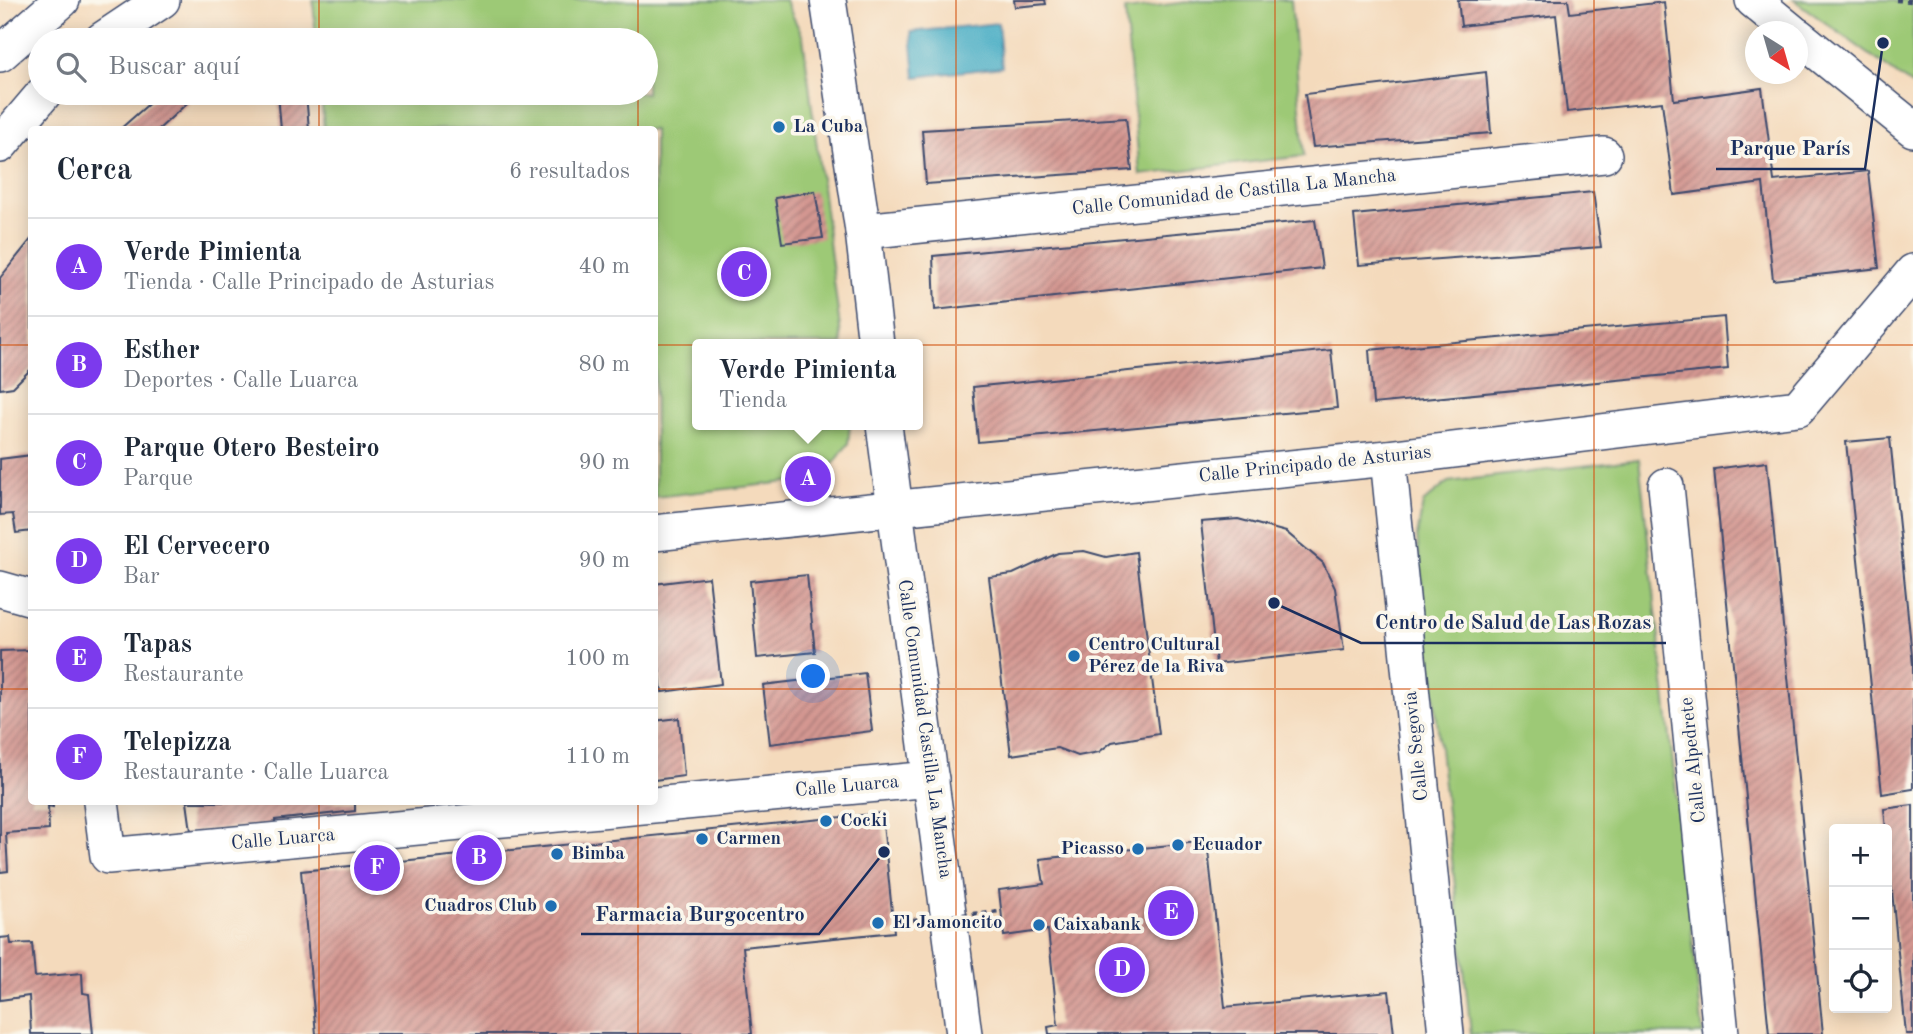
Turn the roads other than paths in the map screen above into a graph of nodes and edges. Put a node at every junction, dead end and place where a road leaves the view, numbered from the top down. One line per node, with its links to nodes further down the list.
1 (62, 0): 6 (street)
2 (162, 0): 7 (street)
3 (828, 0): 15 (street)
4 (1753, 0): 5 (street)
5 (1779, 21)
6 (30, 28)
7 (120, 28)
8 (28, 30): 10 (street)
9 (1808, 45): 12 (street)
10 (0, 54)
11 (34, 105): 13 (street)
12 (1913, 129)
13 (0, 145)
14 (1604, 155): 15 (street, Calle Comunidad de Castilla La Mancha)
15 (863, 231): 17 (street)
16 (1913, 272): 19 (street, Calle Principado de Asturias)
17 (875, 339)
18 (885, 430): 21 (street, Calle Comunidad Castilla La Mancha)
19 (1388, 458): 21 (street, Calle Principado de Asturias); 30 (street, Calle Segovia)
20 (1666, 486): 31 (street, Calle Alpedrete)
21 (893, 507): 22 (street, Calle Principado de Asturias); 25 (street, Calle Comunidad Castilla La Mancha)
22 (658, 533)
23 (0, 589): 24 (street)
24 (28, 597)
25 (931, 779): 28 (street, Calle Luarca); 29 (street, Calle Comunidad Castilla La Mancha)
26 (101, 805): 27 (street, Calle Luarca)
27 (653, 805)
28 (658, 805)
29 (964, 1034)
30 (1446, 1034)
31 (1721, 1034)

